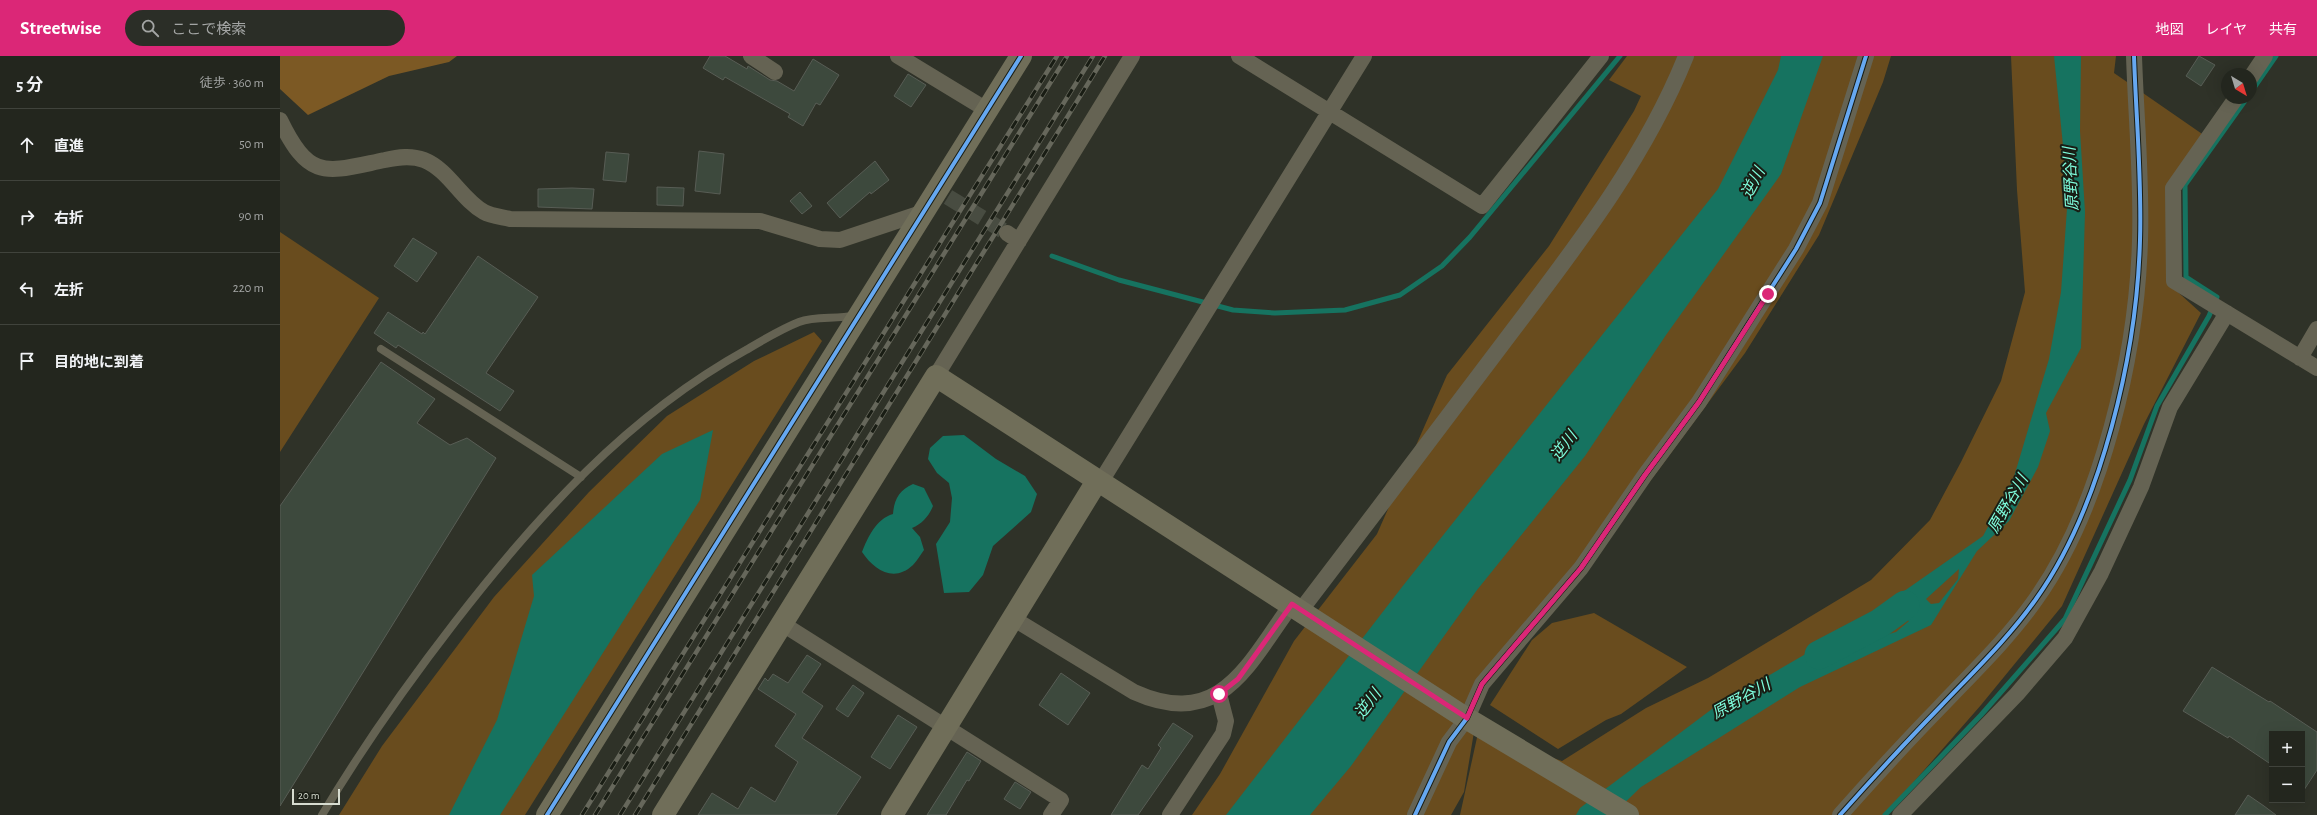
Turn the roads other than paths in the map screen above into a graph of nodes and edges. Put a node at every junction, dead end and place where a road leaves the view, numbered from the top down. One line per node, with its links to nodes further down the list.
1 (751, 56): 13 (street)
2 (898, 56): 15 (street)
3 (1021, 56): 15 (street)
4 (1132, 56): 25 (street)
5 (1240, 56): 16 (street)
6 (1364, 56): 16 (street)
7 (1601, 56): 16 (street)
8 (1686, 56): 28 (street)
9 (1866, 56): 32 (street)
10 (2134, 56): 42 (street)
11 (2265, 56): 12 (street)
12 (2257, 68)
13 (775, 72)
14 (2232, 104): 20 (street)
15 (987, 110): 18 (street)
16 (1329, 112): 27 (street)
17 (280, 120): 18 (street)
18 (924, 212): 19 (street)
19 (861, 313): 26 (lane); 35 (street)
20 (2227, 313): 23 (street); 43 (street)
21 (2317, 329): 23 (street)
22 (381, 349): 26 (lane)
23 (2300, 358): 24 (street)
24 (2317, 368)
25 (936, 376): 27 (street); 30 (street)
26 (581, 477): 34 (lane)
27 (1099, 482): 28 (street); 29 (street)
28 (1300, 610): 31 (street); 32 (street)
29 (1014, 619): 31 (street); 33 (street)
30 (784, 620): 33 (street); 36 (street)
31 (1219, 694): 39 (street)
32 (1468, 719): 40 (street); 41 (street)
33 (946, 728): 37 (street); 38 (street)
34 (322, 815)
35 (547, 815)
36 (664, 815)
37 (892, 815)
38 (1051, 815)
39 (1170, 815)
40 (1415, 815)
41 (1628, 815)
42 (1840, 815)
43 (1900, 815)

